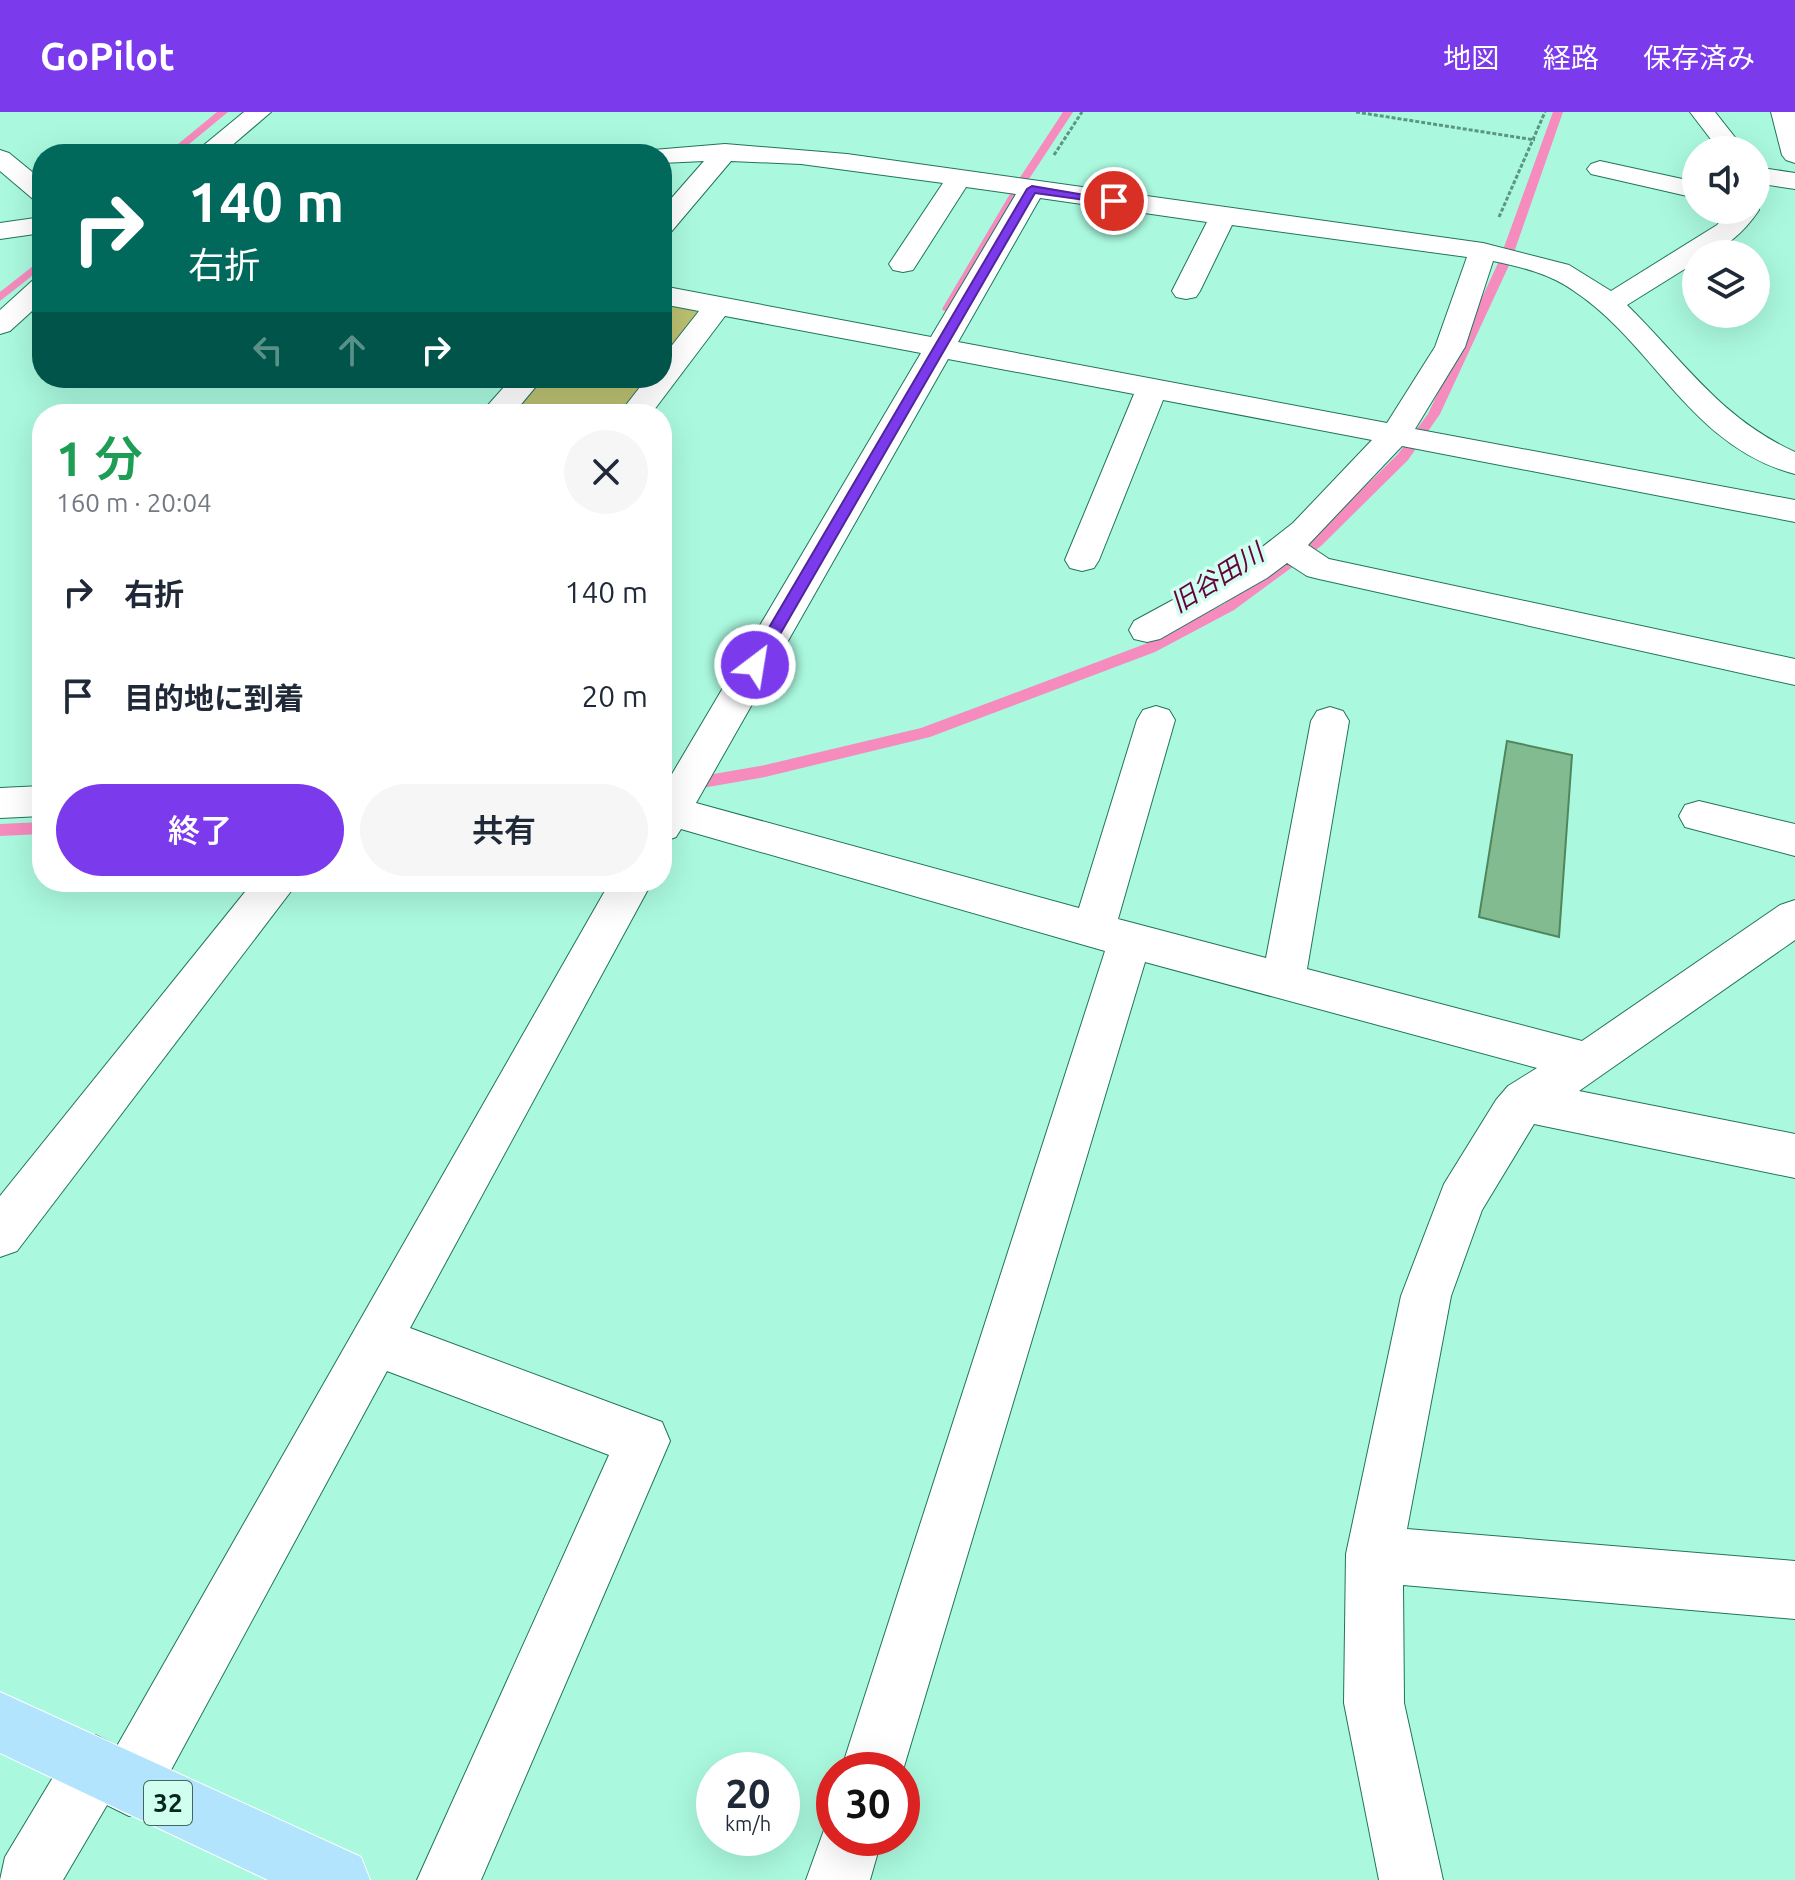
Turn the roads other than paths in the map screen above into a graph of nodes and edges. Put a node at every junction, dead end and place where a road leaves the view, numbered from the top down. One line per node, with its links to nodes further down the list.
1 (259, 112): 5 (street)
2 (1702, 112): 4 (street)
3 (1783, 112): 8 (street)
4 (1721, 136)
5 (219, 144)
6 (725, 152): 7 (street); 12 (street); 17 (street)
7 (672, 155)
8 (1795, 155)
9 (0, 158): 14 (street)
10 (1600, 169): 15 (street)
11 (1770, 177): 13 (street)
12 (959, 178): 16 (street); 23 (street)
13 (1795, 181)
14 (32, 185)
15 (1682, 187)
16 (1032, 189): 18 (street); 30 (street)
17 (672, 214)
18 (1223, 217): 22 (street); 24 (street)
19 (1736, 224): 27 (street)
20 (32, 226): 21 (street)
21 (0, 231)
22 (1483, 251): 27 (street); 37 (street)
23 (903, 264)
24 (1186, 291)
25 (32, 296): 29 (street)
26 (672, 297): 28 (street)
27 (1610, 304): 38 (street)
28 (717, 306): 30 (street); 31 (street)
29 (0, 325)
30 (940, 348): 34 (street); 48 (street)
31 (672, 365)
32 (519, 388): 35 (street)
33 (655, 388): 36 (street)
34 (1152, 389): 37 (street); 41 (street)
35 (505, 404)
36 (643, 404)
37 (1395, 435): 39 (street); 40 (street)
38 (1795, 464)
39 (1795, 511)
40 (1285, 546): 42 (street); 43 (street)
41 (1082, 560)
42 (1147, 630)
43 (1795, 672)
44 (1156, 720): 55 (street)
45 (1330, 721): 56 (street)
46 (32, 801): 47 (street)
47 (0, 803)
48 (672, 808)
49 (1699, 816): 51 (street)
50 (672, 821): 55 (street)
51 (1795, 840)
52 (269, 892): 60 (street)
53 (625, 892): 61 (street)
54 (1795, 917): 57 (street)
55 (1112, 935): 56 (street); 65 (street)
56 (1283, 981): 57 (street)
57 (1587, 1062): 58 (street)
58 (1524, 1101): 59 (street); 62 (street)
59 (1795, 1156)
60 (0, 1234)
61 (375, 1341): 66 (street); 70 (street)
62 (1374, 1554): 63 (street); 72 (street)
63 (1795, 1590)
64 (0, 1722): 66 (main road, 32)
65 (877, 1752)
66 (112, 1776): 68 (street); 69 (main road, 32)
67 (845, 1856): 71 (street)
68 (28, 1880)
69 (338, 1880)
70 (449, 1880)
71 (838, 1880)
72 (1411, 1880)

